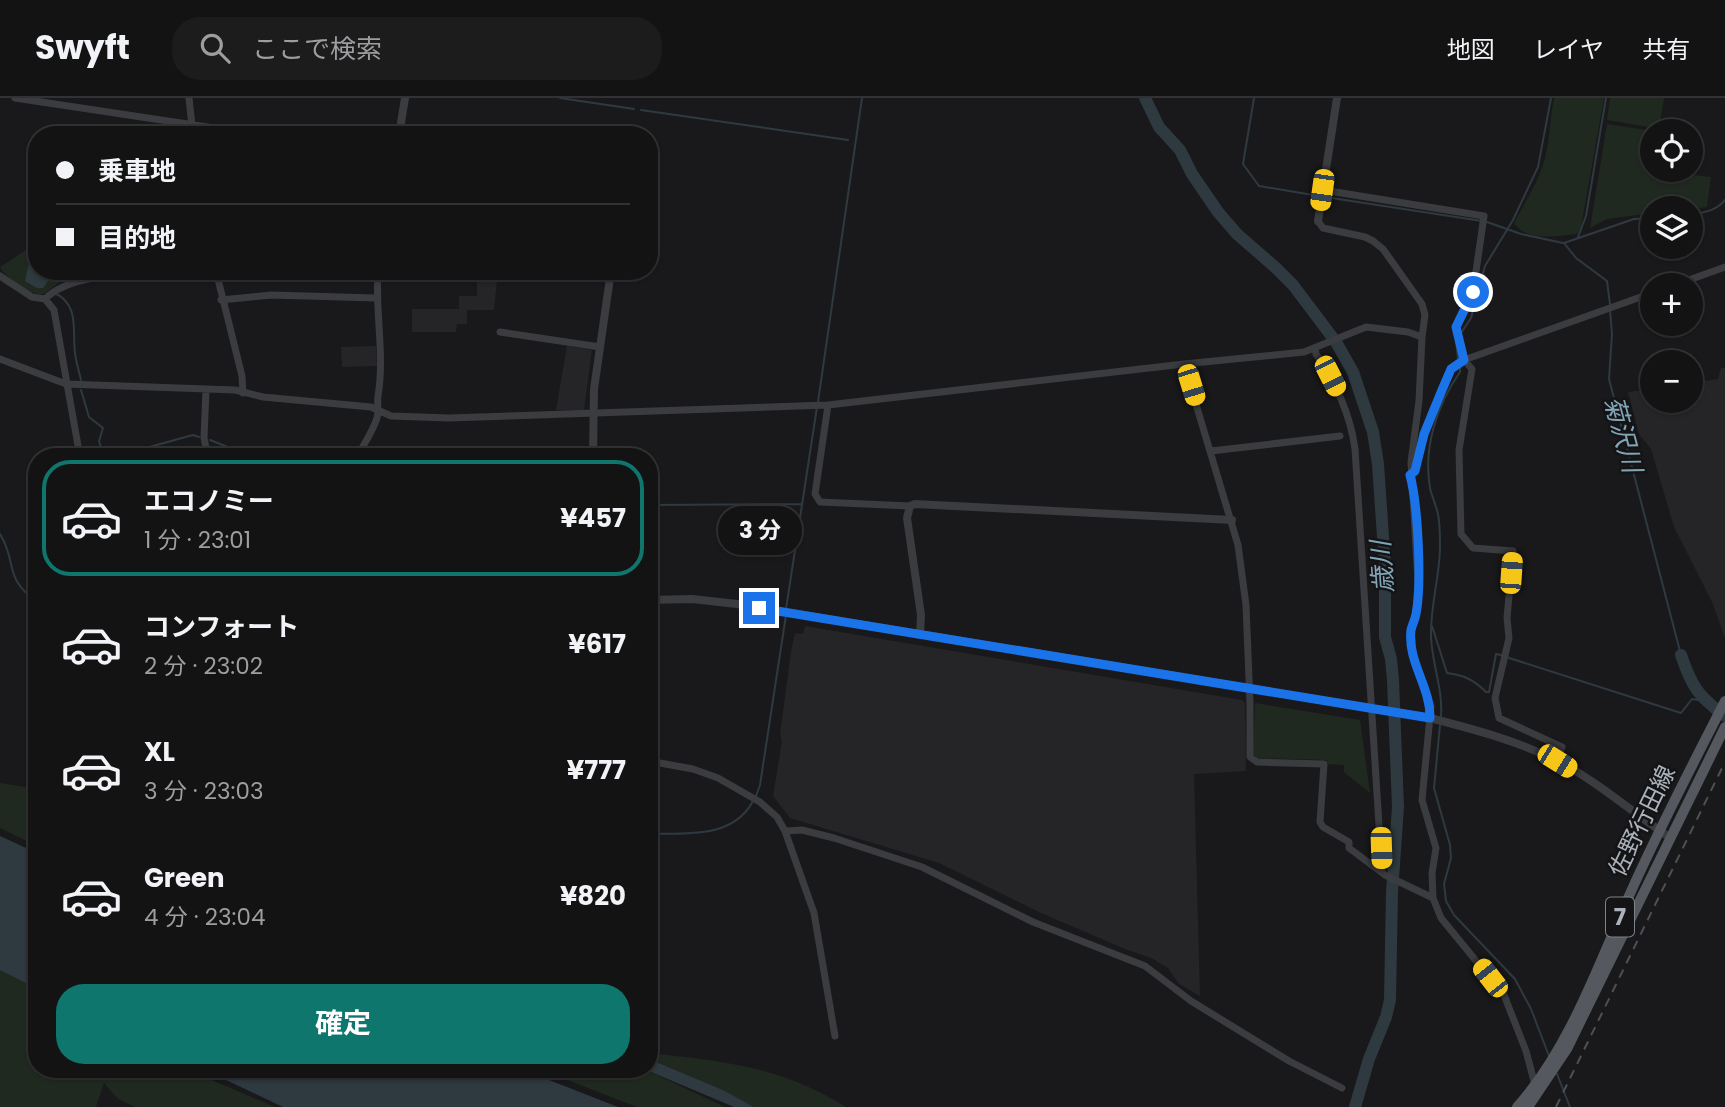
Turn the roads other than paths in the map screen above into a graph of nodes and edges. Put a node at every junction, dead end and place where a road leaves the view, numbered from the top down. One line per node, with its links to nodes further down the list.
1 (15, 98): 5 (street)
2 (189, 98): 5 (street)
3 (405, 98): 7 (street)
4 (1337, 98): 8 (street)
5 (191, 125): 6 (street)
6 (198, 126)
7 (400, 126)
8 (1322, 190): 9 (street); 26 (street)
9 (1318, 221): 22 (street)
10 (1725, 268): 11 (street)
11 (1703, 275)
12 (0, 276): 19 (street)
13 (87, 280): 19 (street)
14 (217, 280): 20 (street)
15 (377, 280): 18 (street)
16 (610, 280): 24 (street)
17 (1640, 297): 26 (street)
18 (376, 298): 20 (street); 32 (street)
19 (45, 299): 28 (street)
20 (221, 300): 30 (street)
21 (500, 332): 24 (street)
22 (1422, 337): 23 (street); 40 (street)
23 (1319, 346): 27 (street); 47 (street)
24 (600, 347): 33 (street)
25 (0, 359): 28 (street)
26 (1461, 362): 40 (street); 50 (street)
27 (1184, 364): 31 (street); 39 (street)
28 (66, 384): 29 (street); 35 (street)
29 (206, 390): 30 (street); 36 (street)
30 (243, 393): 32 (street)
31 (821, 405): 33 (street); 41 (street)
32 (379, 410): 33 (street); 37 (street)
33 (593, 414): 38 (street)
34 (1340, 436): 39 (street)
35 (78, 448)
36 (206, 448)
37 (362, 448)
38 (593, 448)
39 (1211, 451): 42 (street)
40 (1410, 475): 48 (street)
41 (910, 506): 42 (street); 44 (street)
42 (1232, 520): 45 (street)
43 (658, 600): 44 (street)
44 (920, 635): 45 (street)
45 (1249, 689): 47 (street); 55 (street)
46 (1725, 701): 49 (main road, 佐野行田線 / 7)
47 (1373, 710): 48 (street); 55 (street)
48 (1429, 718): 50 (street); 56 (street)
49 (1721, 726): 52 (main road, 佐野行田線 / 7); 54 (main road, 佐野行田線 / 7)
50 (1557, 761): 52 (street)
51 (658, 763): 53 (street)
52 (1659, 830): 54 (street); 59 (main road, 佐野行田線 / 7)
53 (785, 831): 57 (street); 58 (street)
54 (1669, 837): 59 (main road, 佐野行田線 / 7)
55 (1384, 873): 56 (street)
56 (1433, 898): 59 (street)
57 (835, 1036)
58 (1342, 1088)
59 (1536, 1096): 60 (main road, 佐野行田線 / 7); 61 (main road, 佐野行田線 / 7)
60 (1517, 1107)
61 (1528, 1107)

